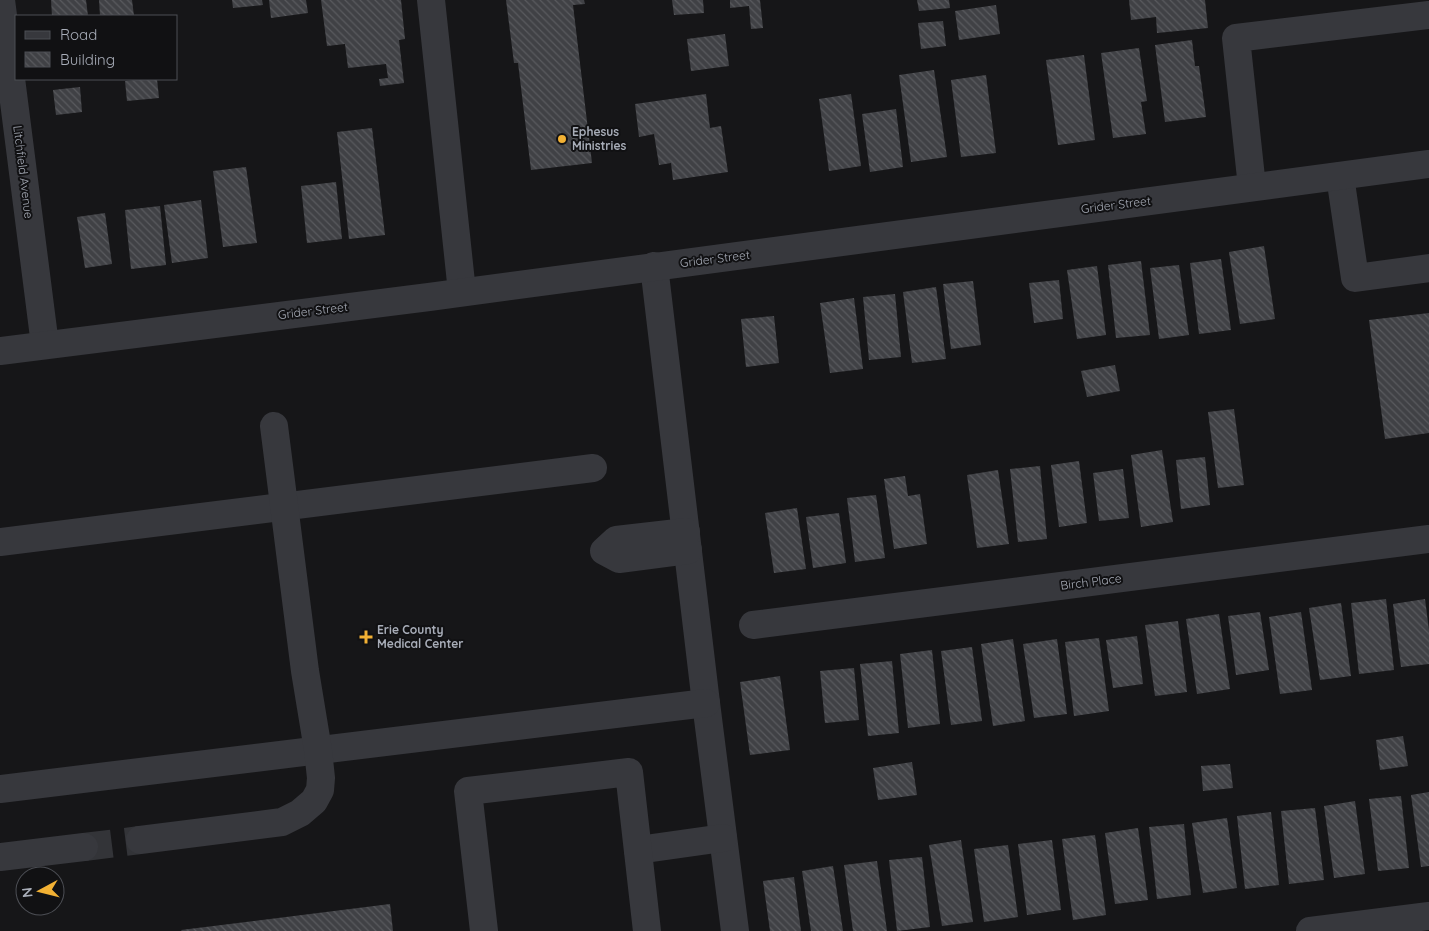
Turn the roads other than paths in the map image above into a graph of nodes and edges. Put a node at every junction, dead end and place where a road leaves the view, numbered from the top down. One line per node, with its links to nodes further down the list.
1 (1, 0): 10 (street, Litchfield Avenue)
2 (431, 0): 9 (street)
3 (1429, 15): 6 (street)
4 (1429, 164): 5 (street, Grider Street)
5 (1340, 176): 6 (street, Grider Street); 8 (street)
6 (1252, 188): 7 (street, Grider Street)
7 (654, 266): 9 (street, Grider Street); 16 (street)
8 (1429, 268)
9 (462, 292): 10 (street, Grider Street)
10 (45, 345): 11 (street, Grider Street)
11 (0, 350)
12 (274, 426): 14 (street)
13 (593, 468): 14 (street)
14 (285, 507): 17 (street); 21 (street)
15 (1429, 539): 19 (street, Birch Place)
16 (687, 541): 18 (street); 20 (street)
17 (0, 542)
18 (604, 551)
19 (753, 625)
20 (706, 703): 21 (street); 23 (street)
21 (318, 750): 22 (street); 24 (street)
22 (0, 789)
23 (723, 838): 26 (street); 31 (street)
24 (140, 840)
25 (84, 847): 27 (street)
26 (638, 850): 29 (street); 30 (street)
27 (0, 857)
28 (1429, 916): 32 (street)
29 (484, 931)
30 (647, 931)
31 (735, 931)
32 (1310, 931)

